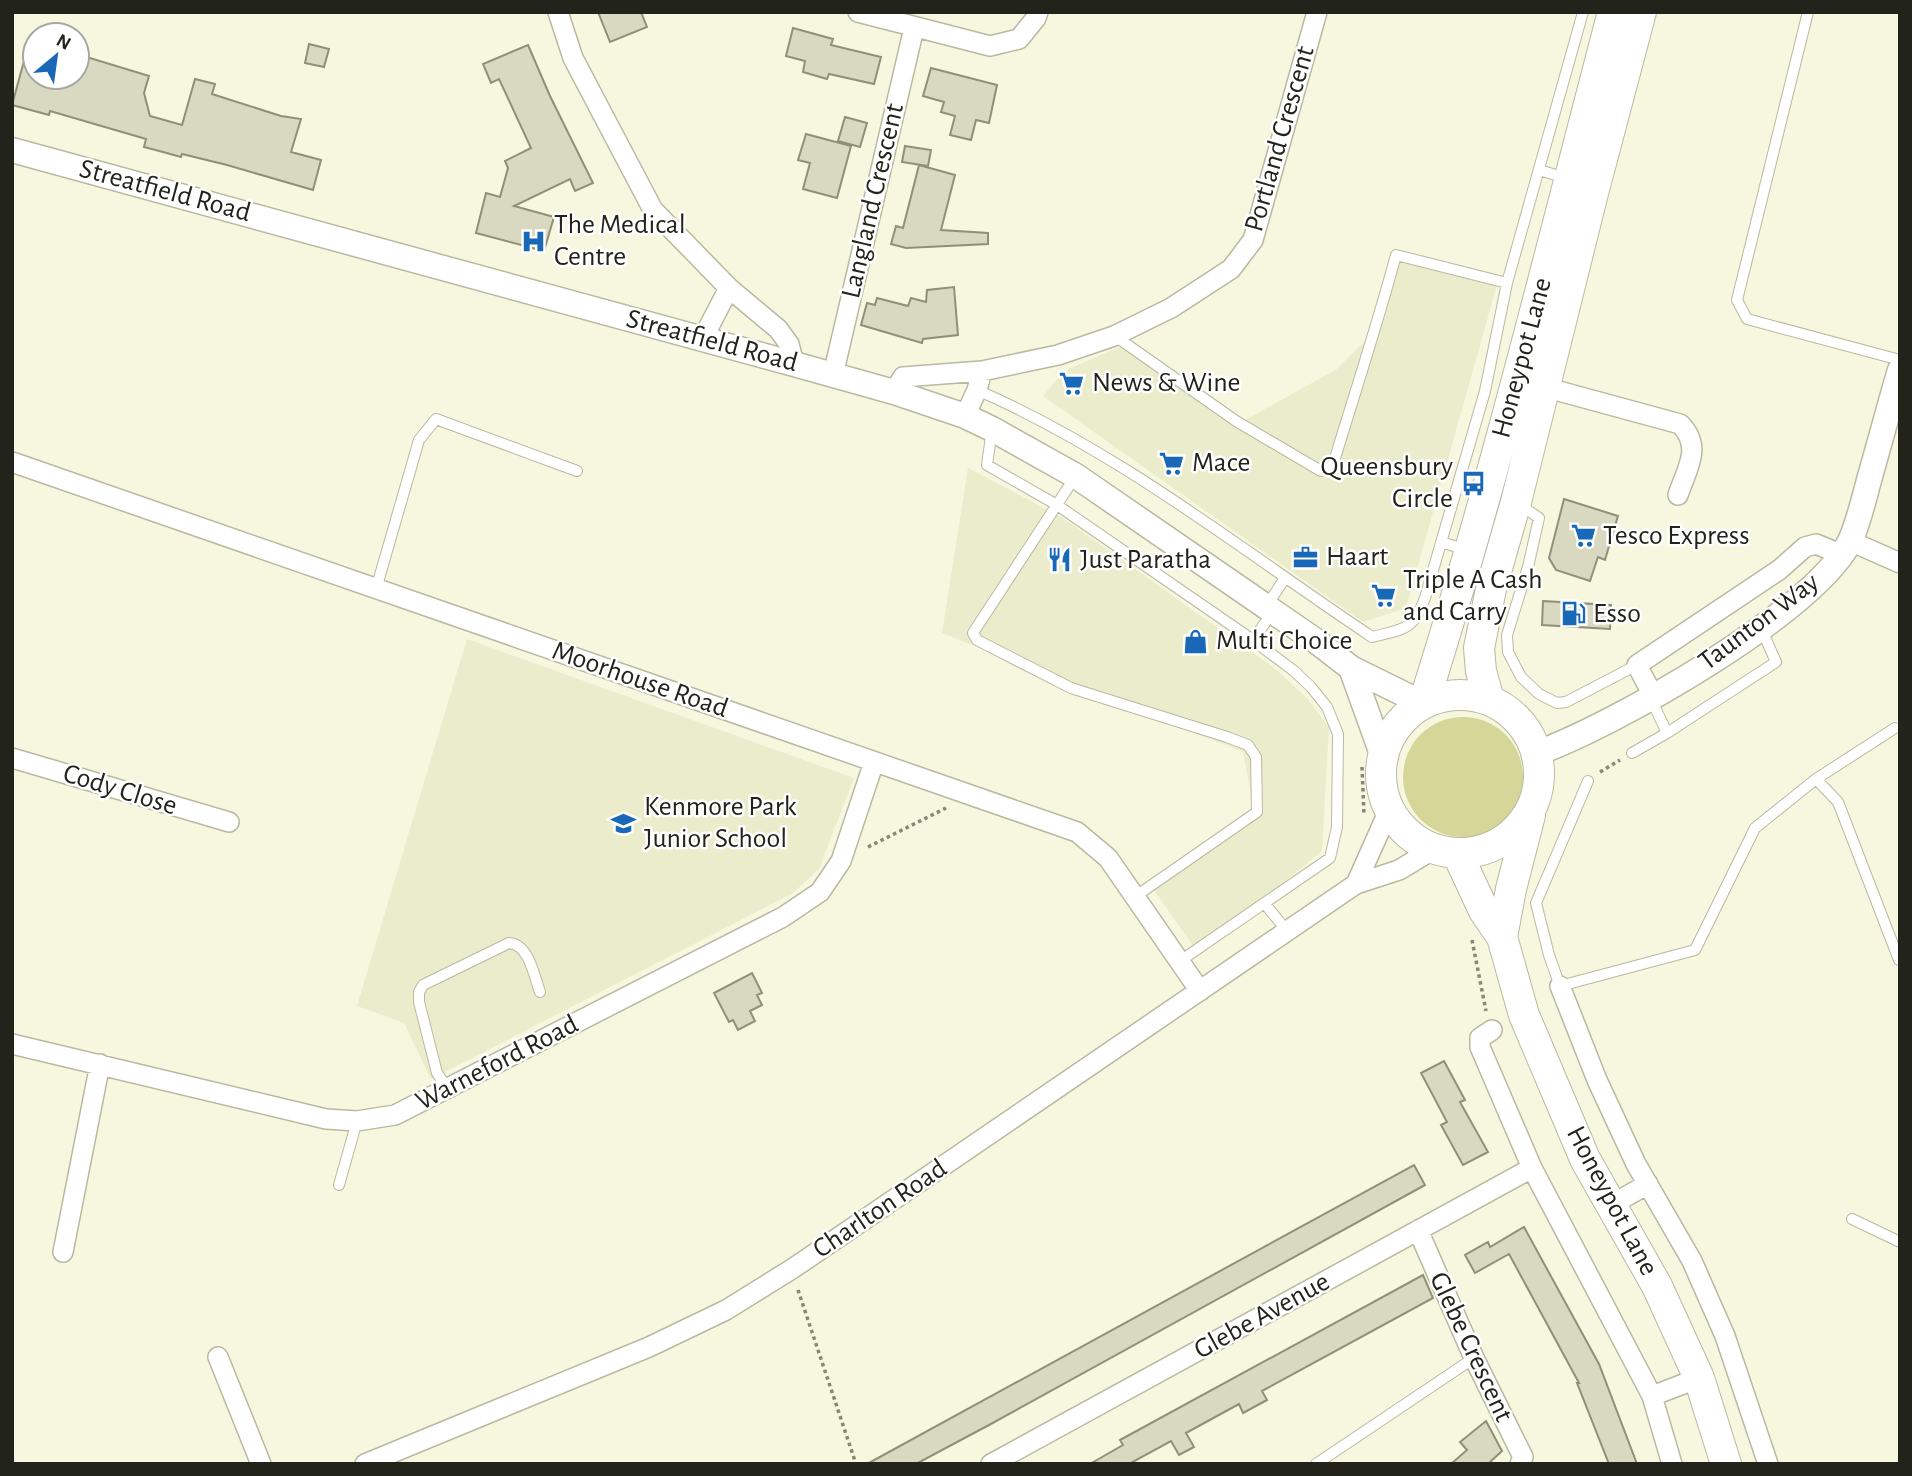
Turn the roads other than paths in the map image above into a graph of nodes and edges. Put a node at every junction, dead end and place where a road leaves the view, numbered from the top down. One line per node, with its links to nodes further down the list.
1 (558, 12): 14 (street)
2 (858, 12): 9 (street)
3 (1038, 12): 9 (street)
4 (1317, 12): 15 (street, Portland Crescent)
5 (1583, 12): 11 (lane)
6 (1613, 12): 12 (main road, Honeypot Lane)
7 (1641, 12): 12 (main road, Honeypot Lane)
8 (1808, 12): 17 (lane)
9 (914, 28): 20 (street, Langland Crescent)
10 (12, 150): 16 (street, Streatfield Road)
11 (1539, 170): 12 (lane); 13 (lane)
12 (1580, 188): 22 (main road, Honeypot Lane); 34 (main road, Honeypot Lane)
13 (1507, 283): 15 (lane); 32 (lane)
14 (729, 288): 16 (street); 18 (street)
15 (1114, 336): 21 (street, Portland Crescent)
16 (704, 338): 18 (street, Streatfield Road)
17 (1900, 360)
18 (794, 363): 20 (street, Streatfield Road)
19 (1900, 370): 33 (street, Taunton Way)
20 (833, 374): 23 (street, Streatfield Road)
21 (980, 381): 23 (street, Portland Crescent); 24 (street); 36 (lane)
22 (1544, 387): 29 (street); 30 (main road, Honeypot Lane)
23 (894, 393): 24 (street, Streatfield Road)
24 (964, 416): 25 (street, Streatfield Road)
25 (992, 429): 28 (street, Streatfield Road); 31 (lane)
26 (12, 462): 37 (street, Moorhouse Road)
27 (577, 471): 37 (lane)
28 (1076, 477): 31 (lane); 38 (street, Streatfield Road)
29 (1678, 495)
30 (1516, 502): 41 (lane); 44 (main road, Honeypot Lane)
31 (1057, 505): 40 (lane); 60 (lane)
32 (1441, 542): 34 (lane); 36 (lane)
33 (1845, 547): 35 (street); 39 (street, Taunton Way); 41 (street)
34 (1470, 551): 45 (main road, Honeypot Lane)
35 (1900, 563)
36 (1285, 578): 38 (lane)
37 (376, 589): 52 (street, Moorhouse Road)
38 (1269, 610): 40 (lane); 42 (street, Streatfield Road)
39 (1761, 628): 43 (street, Taunton Way); 47 (lane)
40 (1253, 640): 61 (lane)
41 (1637, 665): 43 (street)
42 (1351, 668): 45 (street, Streatfield Road); 50 (street)
43 (1651, 698): 47 (lane); 48 (street, Taunton Way)
44 (1489, 700): 45 (main road); 48 (main road)
45 (1423, 703): 50 (main road)
46 (1895, 728): 53 (lane)
47 (1667, 733): 49 (lane)
48 (1537, 753): 55 (main road)
49 (1632, 753)
50 (1382, 754): 56 (main road)
51 (12, 758): 57 (street, Cody Close)
52 (874, 762): 60 (street, Moorhouse Road); 72 (street, Warneford Road)
53 (1816, 779): 64 (lane); 66 (lane)
54 (1588, 781): 66 (lane)
55 (1533, 807): 58 (main road); 63 (main road, Honeypot Lane)
56 (1389, 810): 58 (main road); 59 (street)
57 (229, 822)
58 (1446, 851): 59 (street, Charlton Road); 63 (main road, Honeypot Lane)
59 (1356, 884): 62 (street, Charlton Road)
60 (1136, 896): 65 (street, Moorhouse Road)
61 (1265, 904): 62 (lane); 65 (lane)
62 (1287, 931): 67 (street, Charlton Road)
63 (1502, 937): 77 (main road, Honeypot Lane)
64 (1899, 960)
65 (1180, 961): 67 (street, Moorhouse Road)
66 (1560, 986): 75 (street)
67 (1200, 991): 87 (street, Charlton Road)
68 (540, 992): 72 (lane)
69 (1492, 1030): 74 (street, Honeypot Lane)
70 (12, 1044): 71 (street, Warneford Road)
71 (100, 1064): 73 (street, Warneford Road); 81 (street)
72 (448, 1089): 73 (street, Warneford Road)
73 (357, 1121): 76 (lane)
74 (1532, 1168): 79 (street, Glebe Avenue); 85 (street, Honeypot Lane)
75 (1648, 1184): 77 (street); 93 (street)
76 (339, 1185)
77 (1611, 1205): 84 (main road, Honeypot Lane)
78 (1852, 1219): 80 (lane)
79 (1418, 1230): 83 (street, Glebe Crescent); 88 (street, Glebe Avenue)
80 (1900, 1242)
81 (63, 1252)
82 (218, 1357): 86 (street)
83 (1474, 1357): 89 (lane); 90 (street, Glebe Crescent)
84 (1699, 1378): 85 (street); 92 (main road, Honeypot Lane)
85 (1653, 1396): 91 (street, Honeypot Lane)
86 (261, 1464)
87 (365, 1464)
88 (991, 1464)
89 (1316, 1464)
90 (1520, 1464)
91 (1672, 1464)
92 (1726, 1464)
93 (1768, 1464)

